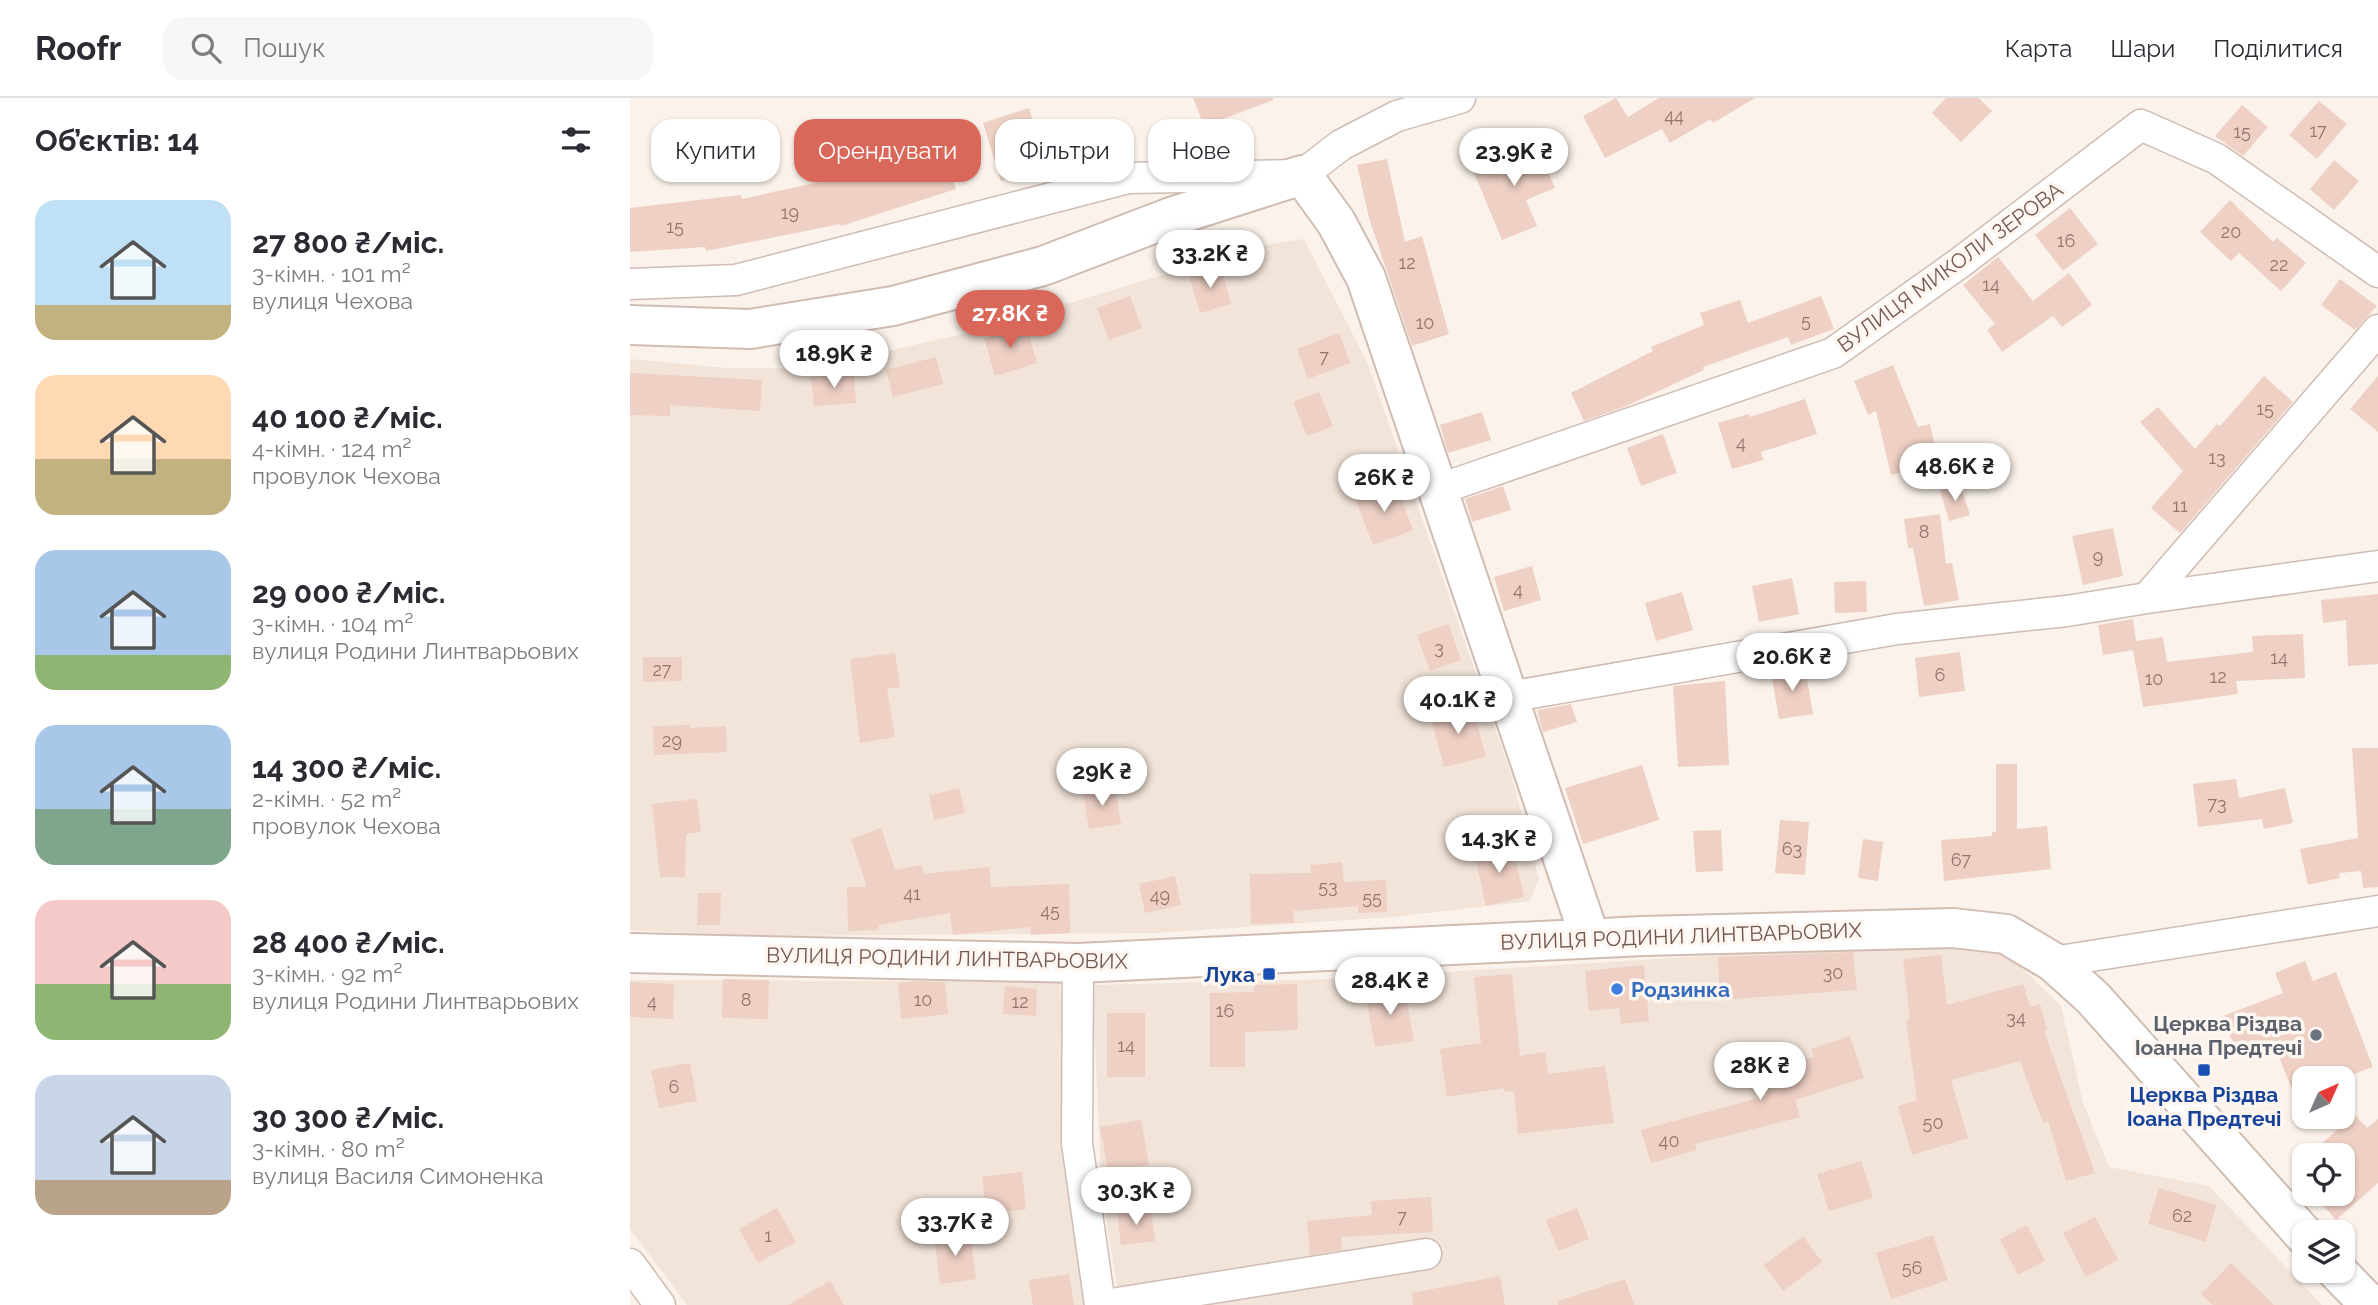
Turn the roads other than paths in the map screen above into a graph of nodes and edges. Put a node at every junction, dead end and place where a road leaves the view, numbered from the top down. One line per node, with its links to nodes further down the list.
1 (1460, 98): 2 (street)
2 (1302, 175): 4 (street); 5 (main road); 7 (main road)
3 (2378, 272): 7 (street, ВУЛИЦЯ МИКОЛИ ЗЕРОВА)
4 (630, 284)
5 (630, 325)
6 (2378, 330): 9 (street)
7 (1440, 489): 10 (main road)
8 (2378, 566): 9 (street)
9 (2147, 598): 10 (street)
10 (1509, 696): 12 (main road)
11 (2378, 911): 14 (street)
12 (1590, 938): 14 (main road, ВУЛИЦЯ РОДИНИ ЛИНТВАРЬОВИХ); 15 (main road, ВУЛИЦЯ РОДИНИ ЛИНТВАРЬОВИХ)
13 (630, 953): 15 (main road, ВУЛИЦЯ РОДИНИ ЛИНТВАРЬОВИХ)
14 (2053, 962): 16 (main road, ВУЛИЦЯ РОДИНИ ЛИНТВАРЬОВИХ)
15 (1078, 963): 21 (street)
16 (2292, 1221)
17 (1426, 1254): 21 (street)
18 (630, 1264): 20 (street)
19 (2349, 1283): 22 (main road)
20 (660, 1305)
21 (1102, 1305)
22 (2370, 1305)

